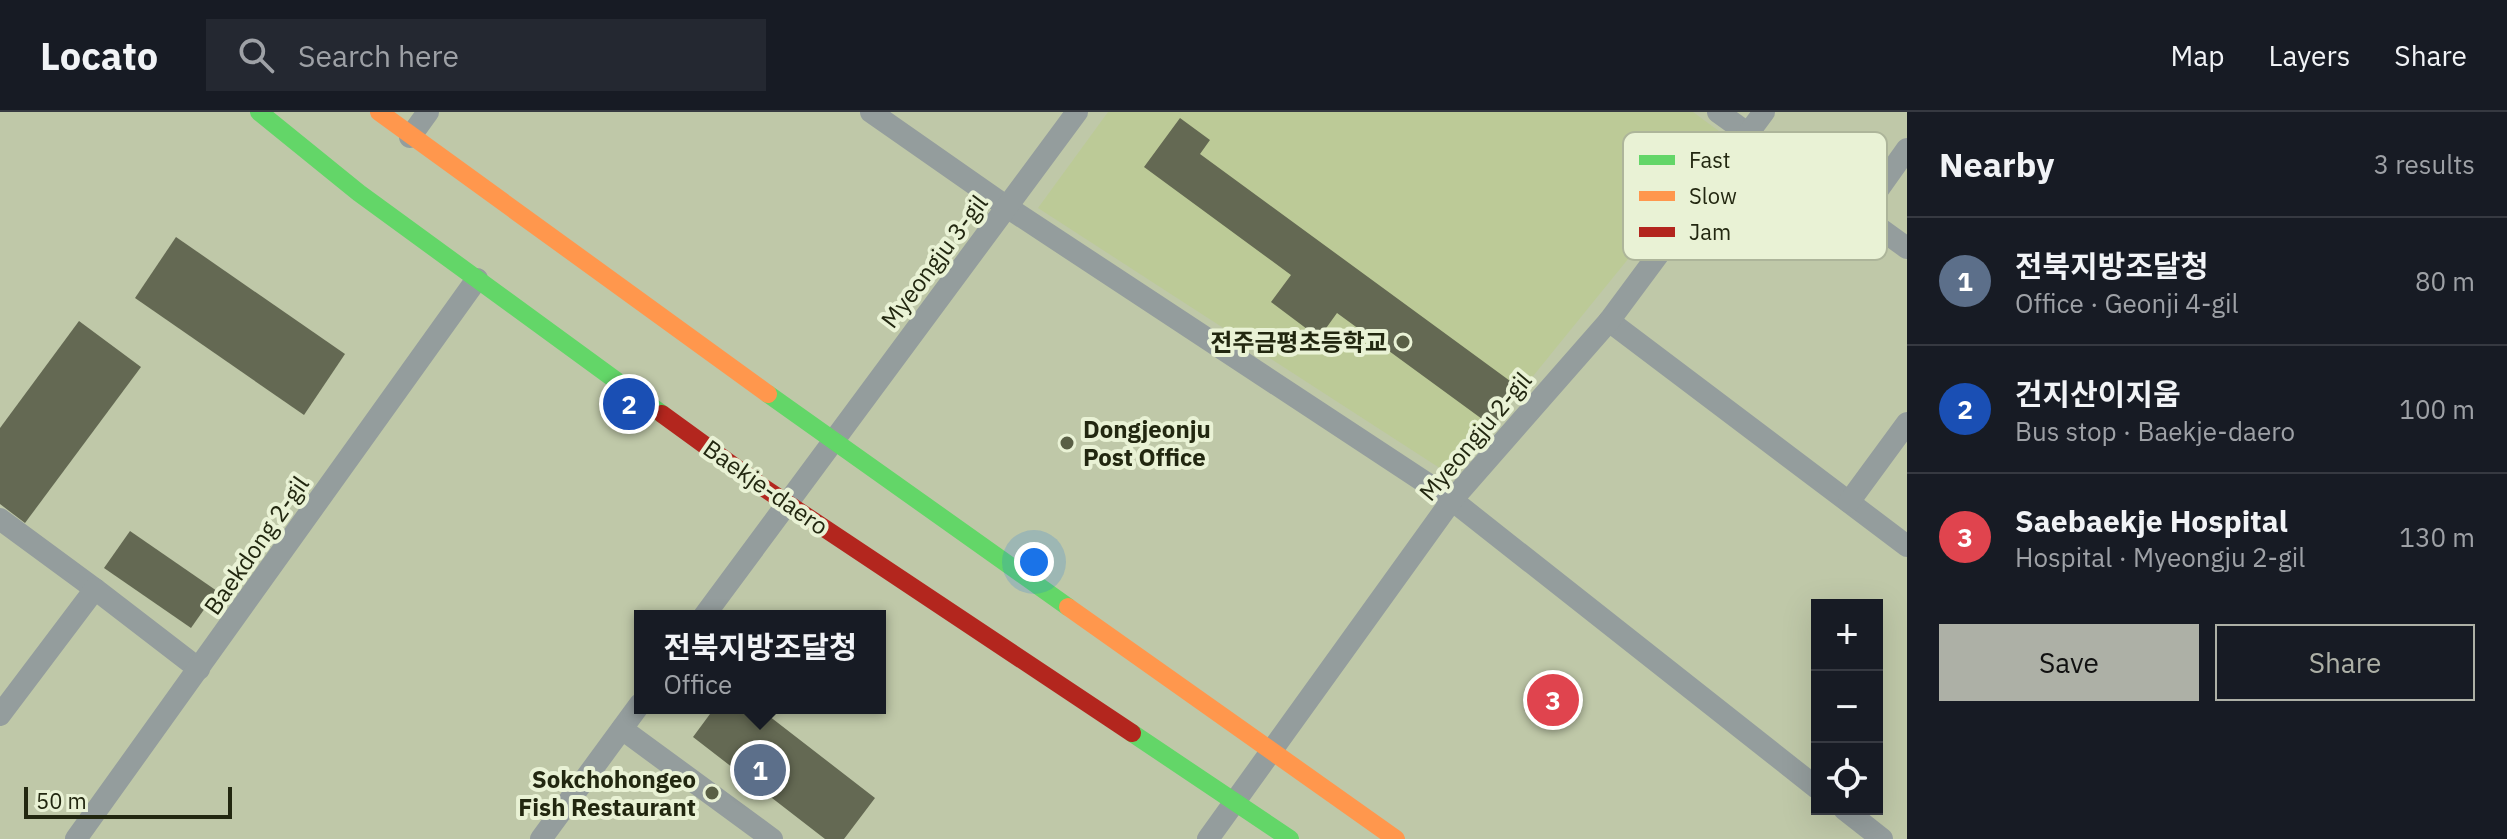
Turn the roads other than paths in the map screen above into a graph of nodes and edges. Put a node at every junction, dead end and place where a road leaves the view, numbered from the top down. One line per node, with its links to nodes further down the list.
1 (259, 112): 17 (street, Baekje-daero)
2 (379, 112): 10 (street)
3 (428, 112): 10 (street)
4 (871, 112): 13 (street)
5 (1077, 112): 13 (street, Myeongju 3-gil)
6 (1718, 112): 8 (street)
7 (1764, 112): 9 (street, Myeongju 2-gil)
8 (1745, 132)
9 (1749, 132)
10 (410, 137): 20 (street)
11 (1907, 149): 12 (street)
12 (1887, 177)
13 (1007, 207): 20 (street, Myeongju 3-gil); 21 (street)
14 (1887, 234): 15 (street)
15 (1907, 248)
16 (1654, 260): 18 (street, Myeongju 2-gil)
17 (477, 279): 22 (street, Baekje-daero); 28 (street, Baekdong 2-gil)
18 (1609, 321): 21 (street, Myeongju 2-gil); 23 (street)
19 (1907, 423): 23 (street)
20 (833, 441): 22 (street, Myeongju 3-gil); 32 (street)
21 (1452, 500): 32 (street, Myeongju 2-gil); 33 (street)
22 (787, 502): 27 (street, Myeongju 3-gil); 34 (street, Baekje-daero)
23 (1849, 502): 25 (street)
24 (0, 519): 26 (street)
25 (1907, 546)
26 (95, 589): 28 (street); 30 (street)
27 (708, 610)
28 (199, 669): 36 (street, Baekdong 2-gil)
29 (634, 712): 31 (street)
30 (0, 715)
31 (622, 729): 37 (street); 38 (street)
32 (1271, 751): 34 (street, Myeongju 2-gil); 41 (street)
33 (1811, 783)
34 (1235, 801): 39 (street, Myeongju 2-gil); 40 (street, Baekje-daero)
35 (1852, 815): 42 (street)
36 (76, 839)
37 (541, 839)
38 (772, 839)
39 (1208, 839)
40 (1290, 839)
41 (1396, 839)
42 (1882, 839)

